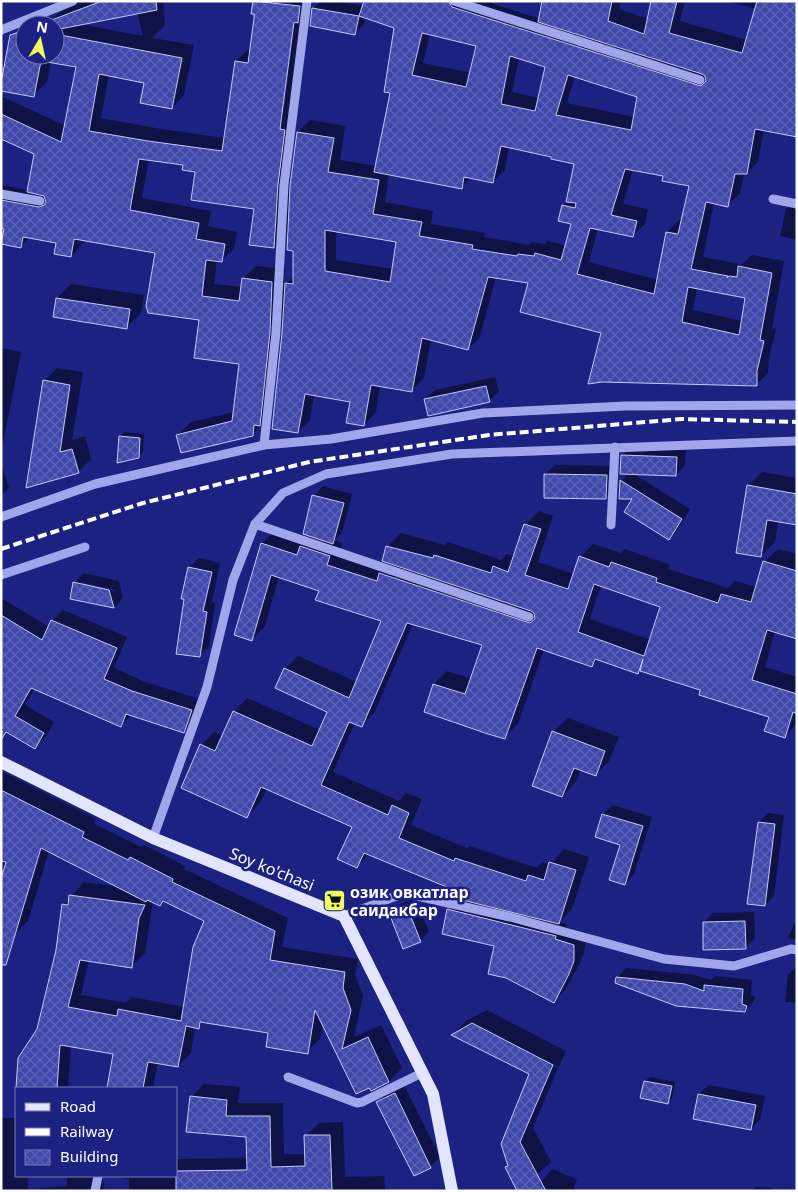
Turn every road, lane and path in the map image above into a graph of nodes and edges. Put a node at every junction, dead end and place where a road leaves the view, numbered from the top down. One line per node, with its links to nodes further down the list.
1 (73, 1): 4 (street)
2 (307, 1): 12 (street)
3 (454, 1): 5 (street)
4 (1, 30)
5 (700, 80)
6 (1, 194): 8 (street)
7 (773, 199): 9 (street)
8 (40, 201)
9 (797, 204)
10 (797, 405): 12 (street)
11 (797, 441): 13 (street)
12 (264, 445): 14 (street)
13 (615, 447): 15 (street); 16 (street)
14 (1, 517)
15 (255, 524): 19 (street); 21 (street)
16 (611, 524)
17 (85, 547): 18 (street)
18 (1, 575)
19 (529, 617)
20 (1, 762): 21 (main road, Soy ko'chasi)
21 (154, 838): 22 (main road, Soy ko'chasi)
22 (344, 916): 23 (street); 24 (main road)
23 (797, 950)
24 (422, 1073): 25 (street); 28 (main road)
25 (288, 1076)
26 (98, 1177): 27 (street)
27 (96, 1191)
28 (452, 1191)

